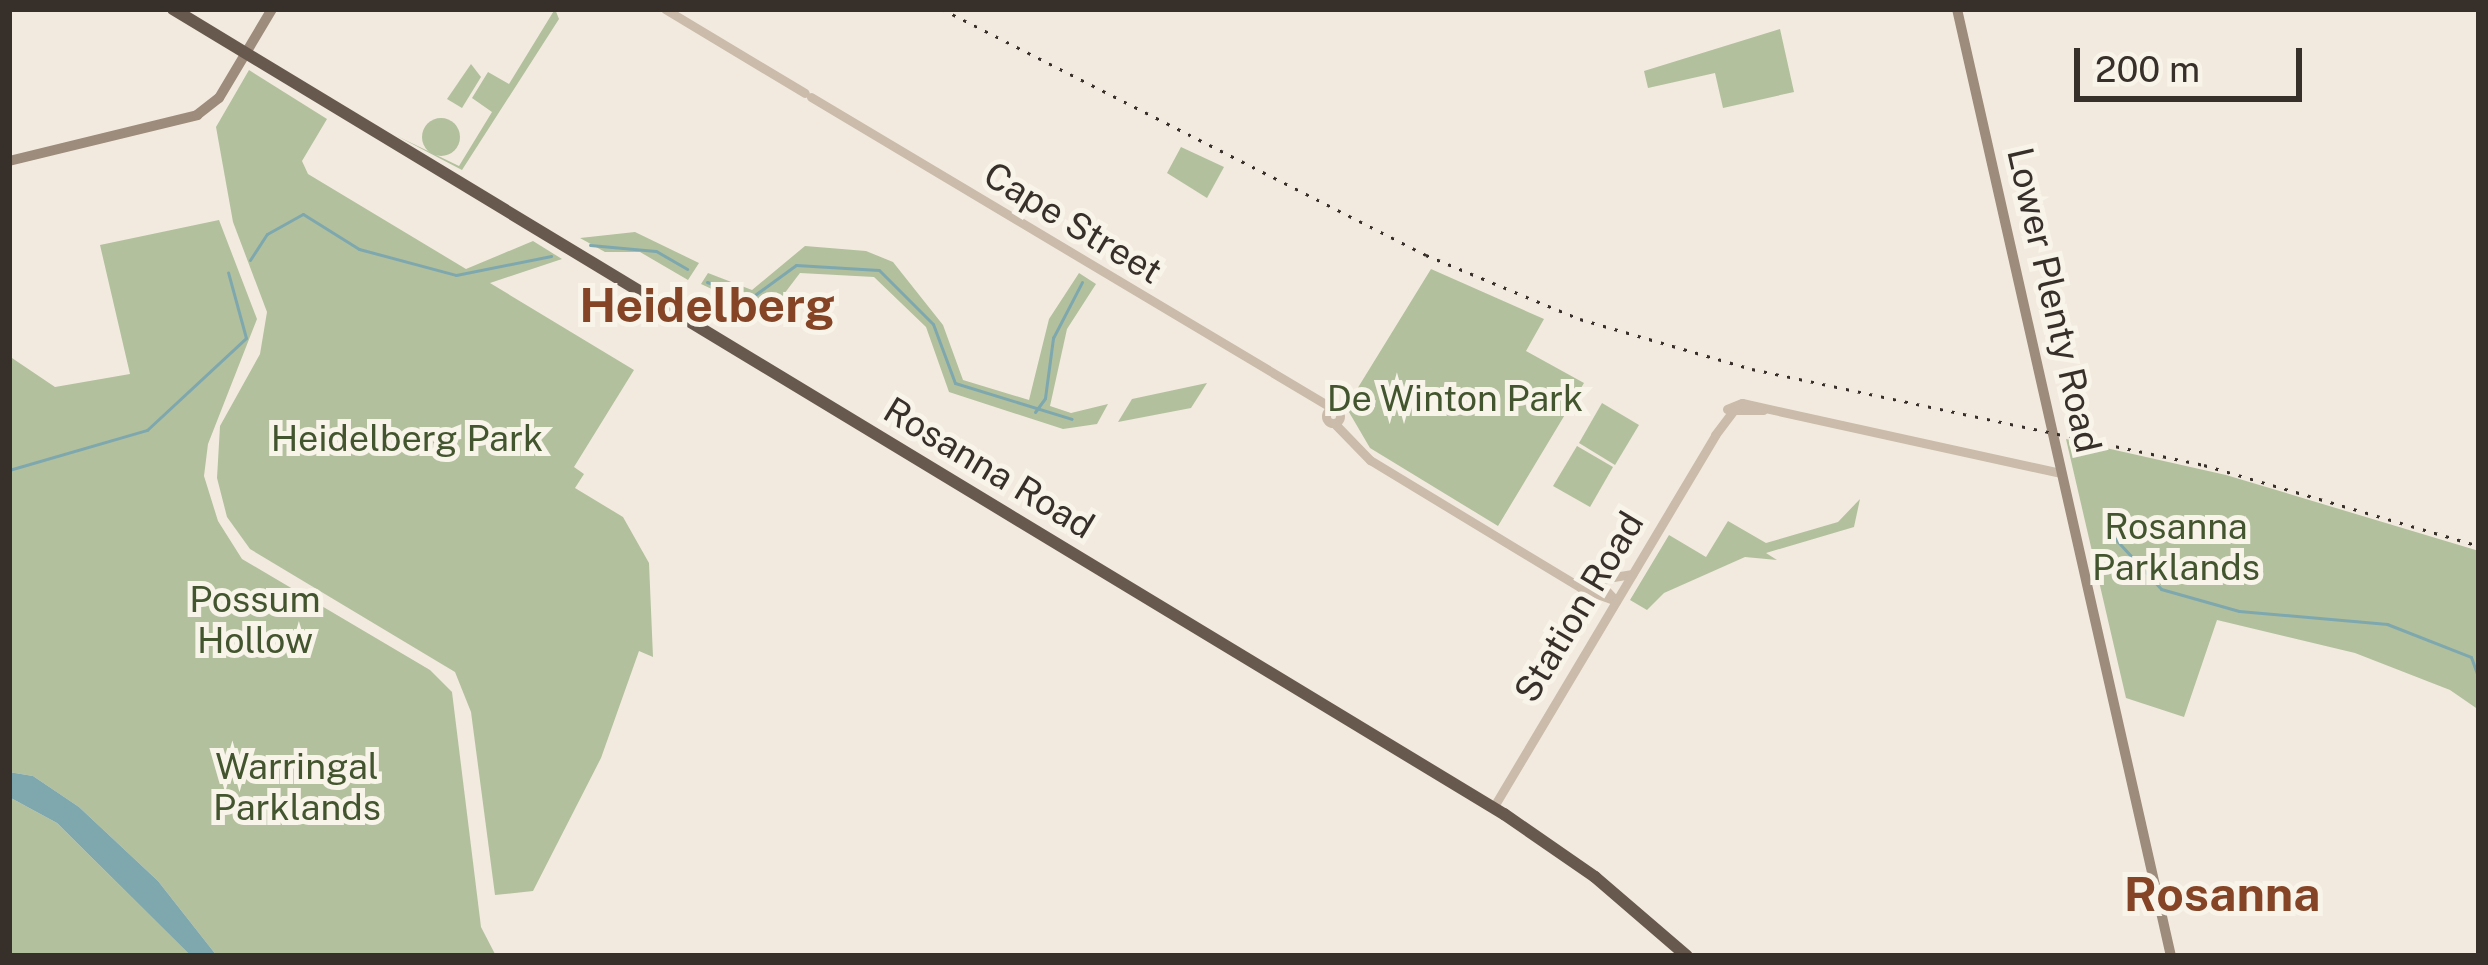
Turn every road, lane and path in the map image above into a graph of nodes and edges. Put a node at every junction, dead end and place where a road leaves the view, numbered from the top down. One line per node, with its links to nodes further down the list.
1 (173, 9): 5 (highway, Rosanna Road)
2 (272, 9): 5 (main road)
3 (665, 9): 9 (street, Cape Street)
4 (1958, 9): 7 (main road, Lower Plenty Road)
5 (245, 54): 6 (main road); 12 (highway, Rosanna Road)
6 (9, 161)
7 (2061, 472): 8 (street, Station Road); 14 (main road, Lower Plenty Road)
8 (1632, 574): 10 (street); 11 (street, Station Road)
9 (1571, 580): 10 (street); 11 (street, Cape Street)
10 (1584, 582): 11 (street)
11 (1616, 601): 12 (street, Station Road)
12 (1493, 808): 13 (highway, Rosanna Road)
13 (1687, 956)
14 (2171, 956)

